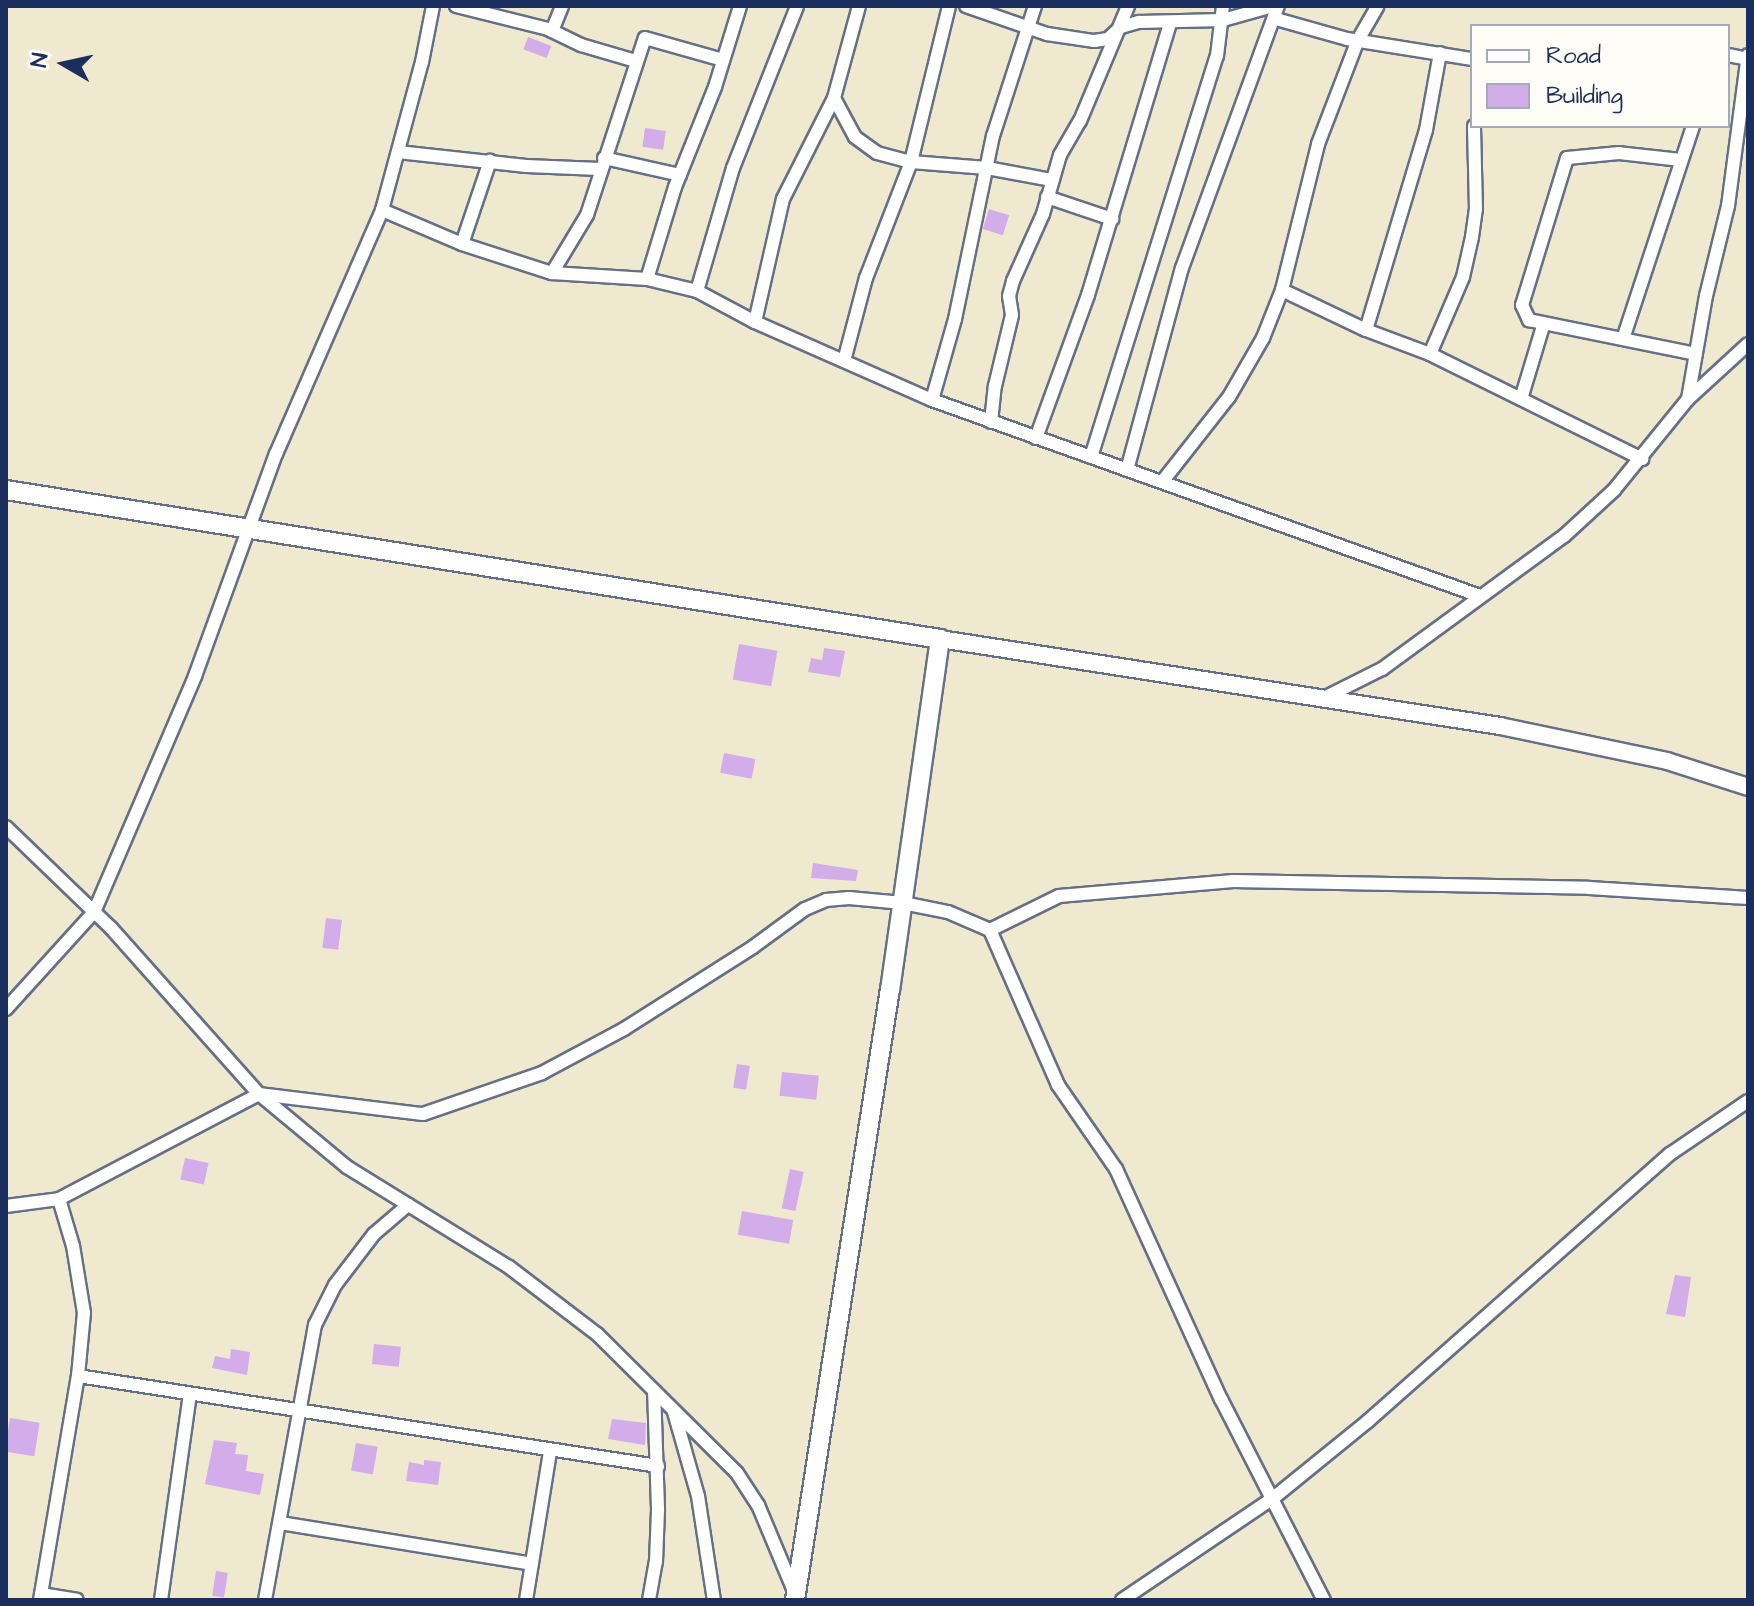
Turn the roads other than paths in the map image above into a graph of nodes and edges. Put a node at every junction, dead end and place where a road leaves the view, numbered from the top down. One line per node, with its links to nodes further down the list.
1 (433, 6): 28 (street)
2 (456, 6): 17 (street)
3 (562, 6): 17 (street)
4 (740, 6): 22 (street)
5 (797, 6): 43 (street)
6 (859, 6): 24 (street)
7 (949, 6): 31 (street)
8 (966, 6): 16 (street)
9 (1035, 6): 16 (street)
10 (1128, 6): 15 (street)
11 (1378, 6): 18 (street)
12 (1276, 10): 13 (street); 18 (street); 59 (street)
13 (1223, 13): 14 (street); 57 (street)
14 (1170, 23): 15 (street); 38 (street)
15 (1121, 27): 16 (street); 35 (street)
16 (1029, 28): 33 (street)
17 (552, 31): 23 (street)
18 (1358, 40): 19 (street); 42 (street)
19 (1440, 53): 21 (street); 46 (street)
20 (1748, 57): 25 (street)
21 (1470, 59)
22 (723, 60): 23 (street); 34 (street)
23 (636, 61): 32 (street)
24 (834, 98): 31 (street); 44 (street)
25 (1734, 122): 50 (street)
26 (1474, 128): 49 (street)
27 (1692, 128): 29 (street)
28 (398, 152): 30 (street); 37 (street)
29 (1681, 160): 45 (street); 47 (street)
30 (490, 161): 32 (street); 39 (street)
31 (911, 162): 33 (street); 51 (street)
32 (602, 163): 34 (street); 40 (street)
33 (987, 168): 35 (street); 54 (street)
34 (680, 175): 41 (street)
35 (1051, 180): 36 (street)
36 (1047, 197): 38 (street); 55 (street)
37 (382, 210): 39 (street); 62 (street)
38 (1112, 219): 56 (street)
39 (462, 244): 40 (street)
40 (552, 273): 41 (street)
41 (647, 279): 43 (street)
42 (1282, 290): 46 (street); 60 (street)
43 (697, 291): 44 (street)
44 (755, 322): 51 (street)
45 (1544, 323): 47 (street); 52 (street)
46 (1366, 330): 49 (street)
47 (1623, 339): 50 (street)
48 (1748, 344): 53 (street)
49 (1430, 354): 52 (street)
50 (1696, 354): 53 (street)
51 (844, 361): 54 (street)
52 (1521, 399): 58 (street)
53 (1688, 399): 58 (street)
54 (932, 400): 55 (street)
55 (991, 422): 56 (street)
56 (1036, 438): 57 (street)
57 (1091, 457): 59 (street)
58 (1642, 459): 63 (street)
59 (1127, 470): 60 (street)
60 (1162, 482): 63 (street)
61 (6, 490): 62 (main road)
62 (248, 528): 64 (main road); 70 (street)
63 (1480, 596): 65 (street)
64 (940, 639): 65 (street); 69 (main road)
65 (1324, 698): 66 (street)
66 (1748, 787)
67 (6, 827): 70 (street)
68 (1748, 898): 71 (street)
69 (903, 903): 71 (street); 73 (street); 89 (main road)
70 (94, 912): 72 (street); 73 (street)
71 (990, 930): 85 (street)
72 (6, 1009)
73 (259, 1094): 75 (street); 76 (street)
74 (1748, 1101): 85 (street)
75 (59, 1199): 77 (street); 78 (street)
76 (408, 1205): 79 (street); 82 (street)
77 (6, 1206)
78 (78, 1376): 80 (street); 88 (street)
79 (654, 1391): 81 (street); 84 (street)
80 (190, 1394): 82 (street); 91 (street)
81 (674, 1410): 89 (street); 95 (street)
82 (297, 1412): 83 (street); 86 (street)
83 (550, 1451): 84 (street); 87 (street)
84 (658, 1466): 94 (street)
85 (1272, 1499): 96 (street); 97 (street)
86 (280, 1523): 87 (street); 92 (street)
87 (532, 1564): 93 (street)
88 (41, 1597): 90 (street)
89 (795, 1598)
90 (77, 1600)
91 (161, 1600)
92 (265, 1600)
93 (526, 1600)
94 (649, 1600)
95 (714, 1600)
96 (1122, 1600)
97 (1324, 1600)

